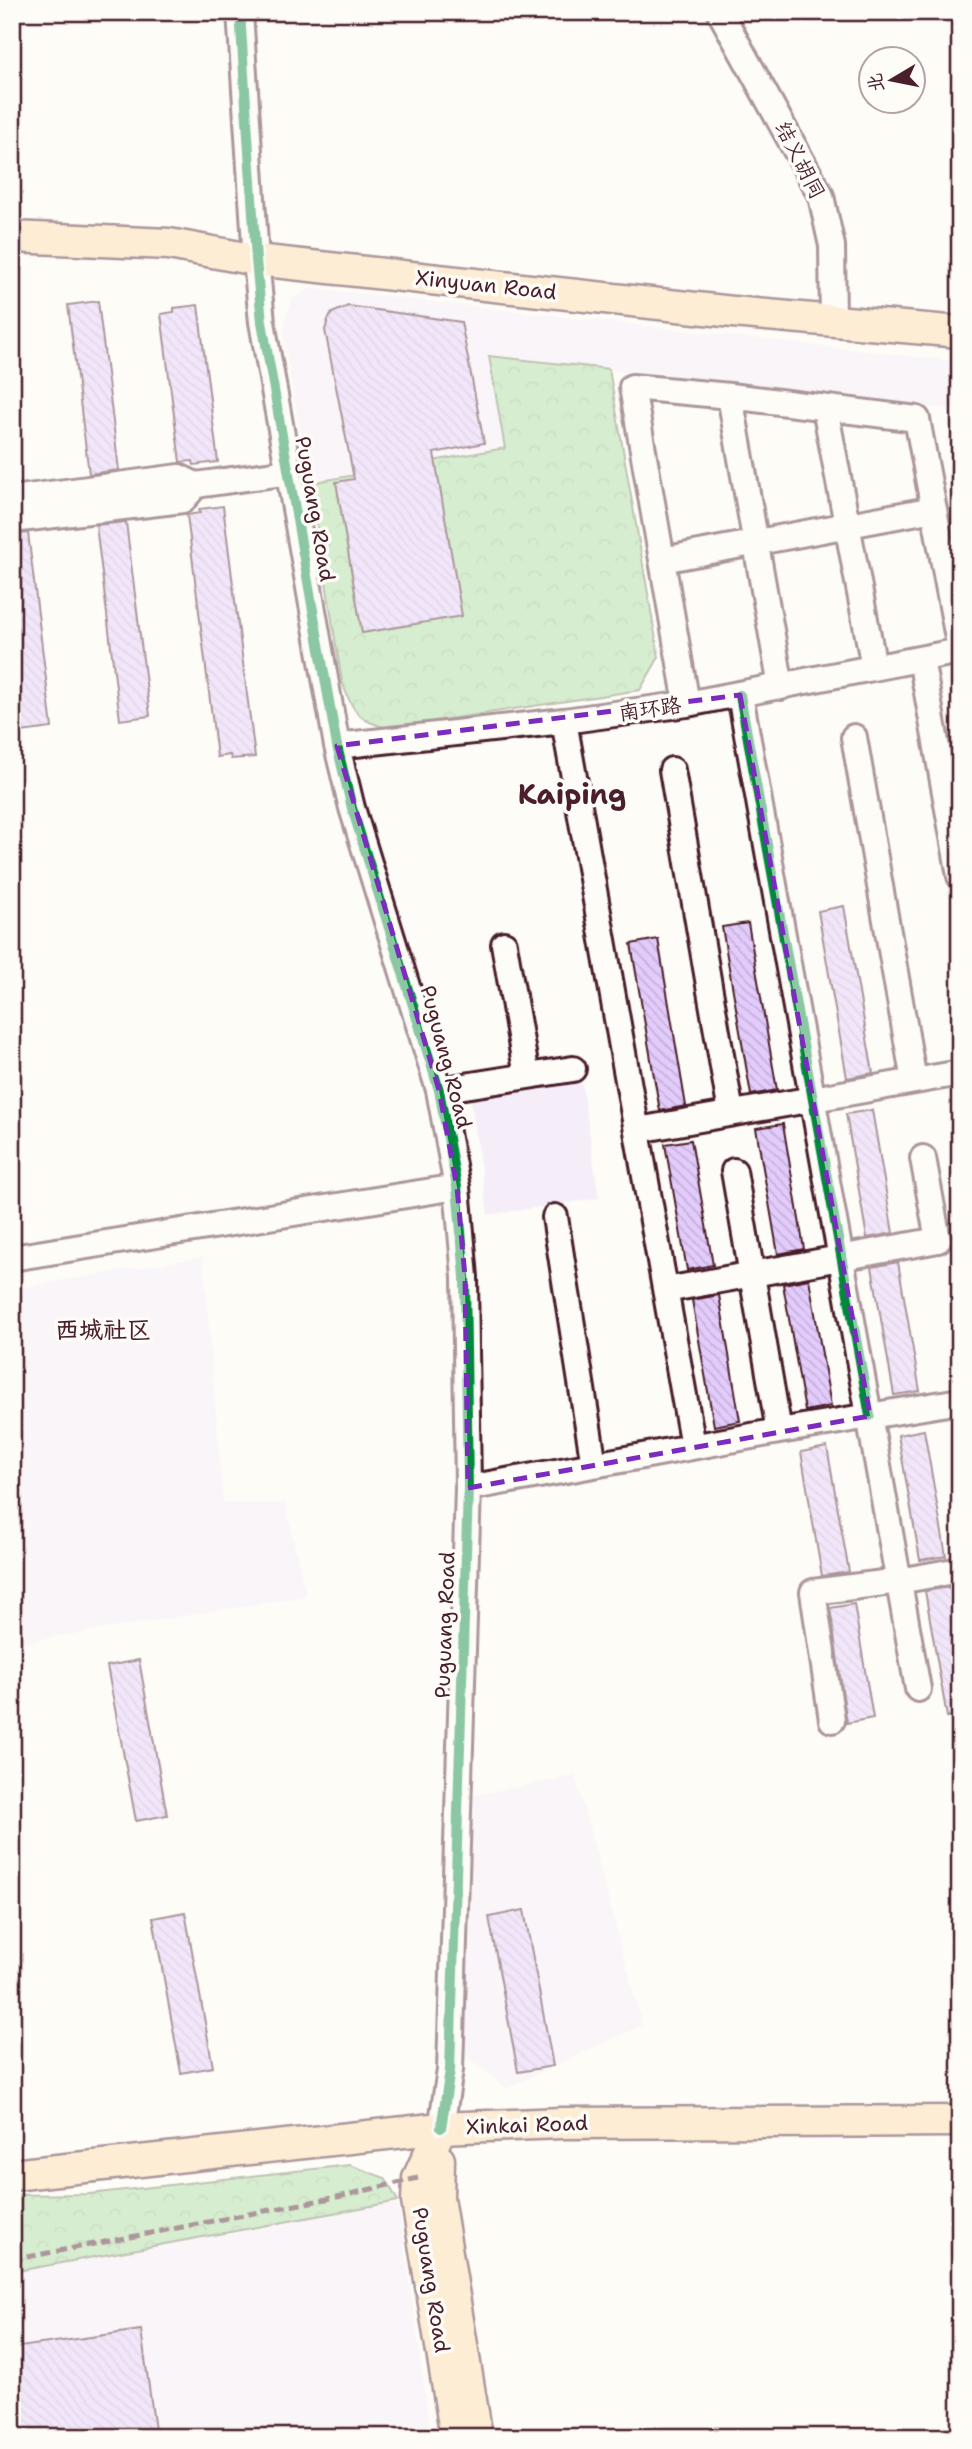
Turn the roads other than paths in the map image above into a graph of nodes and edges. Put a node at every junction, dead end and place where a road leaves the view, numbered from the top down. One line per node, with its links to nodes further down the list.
1 (240, 12): 4 (street, Puguang Road)
2 (720, 12): 5 (street, 结义胡同)
3 (12, 237): 4 (main road, Xinyuan Road)
4 (256, 260): 5 (main road, Xinyuan Road); 9 (street, Puguang Road)
5 (833, 321): 6 (main road, Xinyuan Road)
6 (960, 332)
7 (730, 396): 8 (street); 15 (street); 16 (street)
8 (825, 408): 12 (street); 14 (street)
9 (289, 472): 10 (street); 25 (street, Puguang Road)
10 (197, 485): 11 (street); 13 (street)
11 (12, 499)
12 (934, 509): 14 (street); 17 (street)
13 (12, 520)
14 (847, 525): 15 (street); 19 (street)
15 (756, 542): 16 (street); 20 (street)
16 (662, 560): 22 (street)
17 (960, 650): 18 (street, 南环路)
18 (921, 659): 19 (street, 南环路); 27 (street)
19 (874, 667): 20 (street, 南环路)
20 (781, 687): 21 (street, 南环路)
21 (740, 695): 22 (street, 南环路); 34 (street)
22 (687, 704): 23 (street, 南环路)
23 (564, 721): 25 (street, 南环路); 36 (street)
24 (854, 737): 32 (street)
25 (337, 746): 33 (street, Puguang Road)
26 (672, 770): 35 (street)
27 (960, 876)
28 (504, 944): 31 (street)
29 (573, 1069): 31 (street)
30 (960, 1073): 32 (street)
31 (527, 1076): 33 (street)
32 (914, 1081): 34 (street)
33 (439, 1090): 39 (street, Puguang Road)
34 (813, 1099): 35 (street); 42 (street)
35 (731, 1113): 36 (street)
36 (638, 1130): 44 (street)
37 (923, 1158): 42 (street)
38 (734, 1171): 43 (street)
39 (457, 1187): 41 (street); 50 (street, Puguang Road)
40 (555, 1217): 49 (street)
41 (12, 1258)
42 (841, 1258): 43 (street); 46 (street)
43 (753, 1274): 44 (street); 47 (street)
44 (666, 1290): 48 (street)
45 (960, 1401): 46 (street)
46 (870, 1416): 47 (street); 52 (street)
47 (779, 1431): 48 (street)
48 (693, 1446): 49 (street)
49 (594, 1465): 50 (street)
50 (468, 1489): 56 (street, Puguang Road)
51 (960, 1570): 52 (street)
52 (899, 1581): 53 (street); 54 (street)
53 (918, 1689)
54 (832, 1720)
55 (960, 2121): 56 (main road, Xinkai Road)
56 (441, 2128): 57 (main road, Xinkai Road); 58 (main road, Puguang Road); 59 (main road, Puguang Road)
57 (12, 2175)
58 (456, 2437)
59 (477, 2437)

